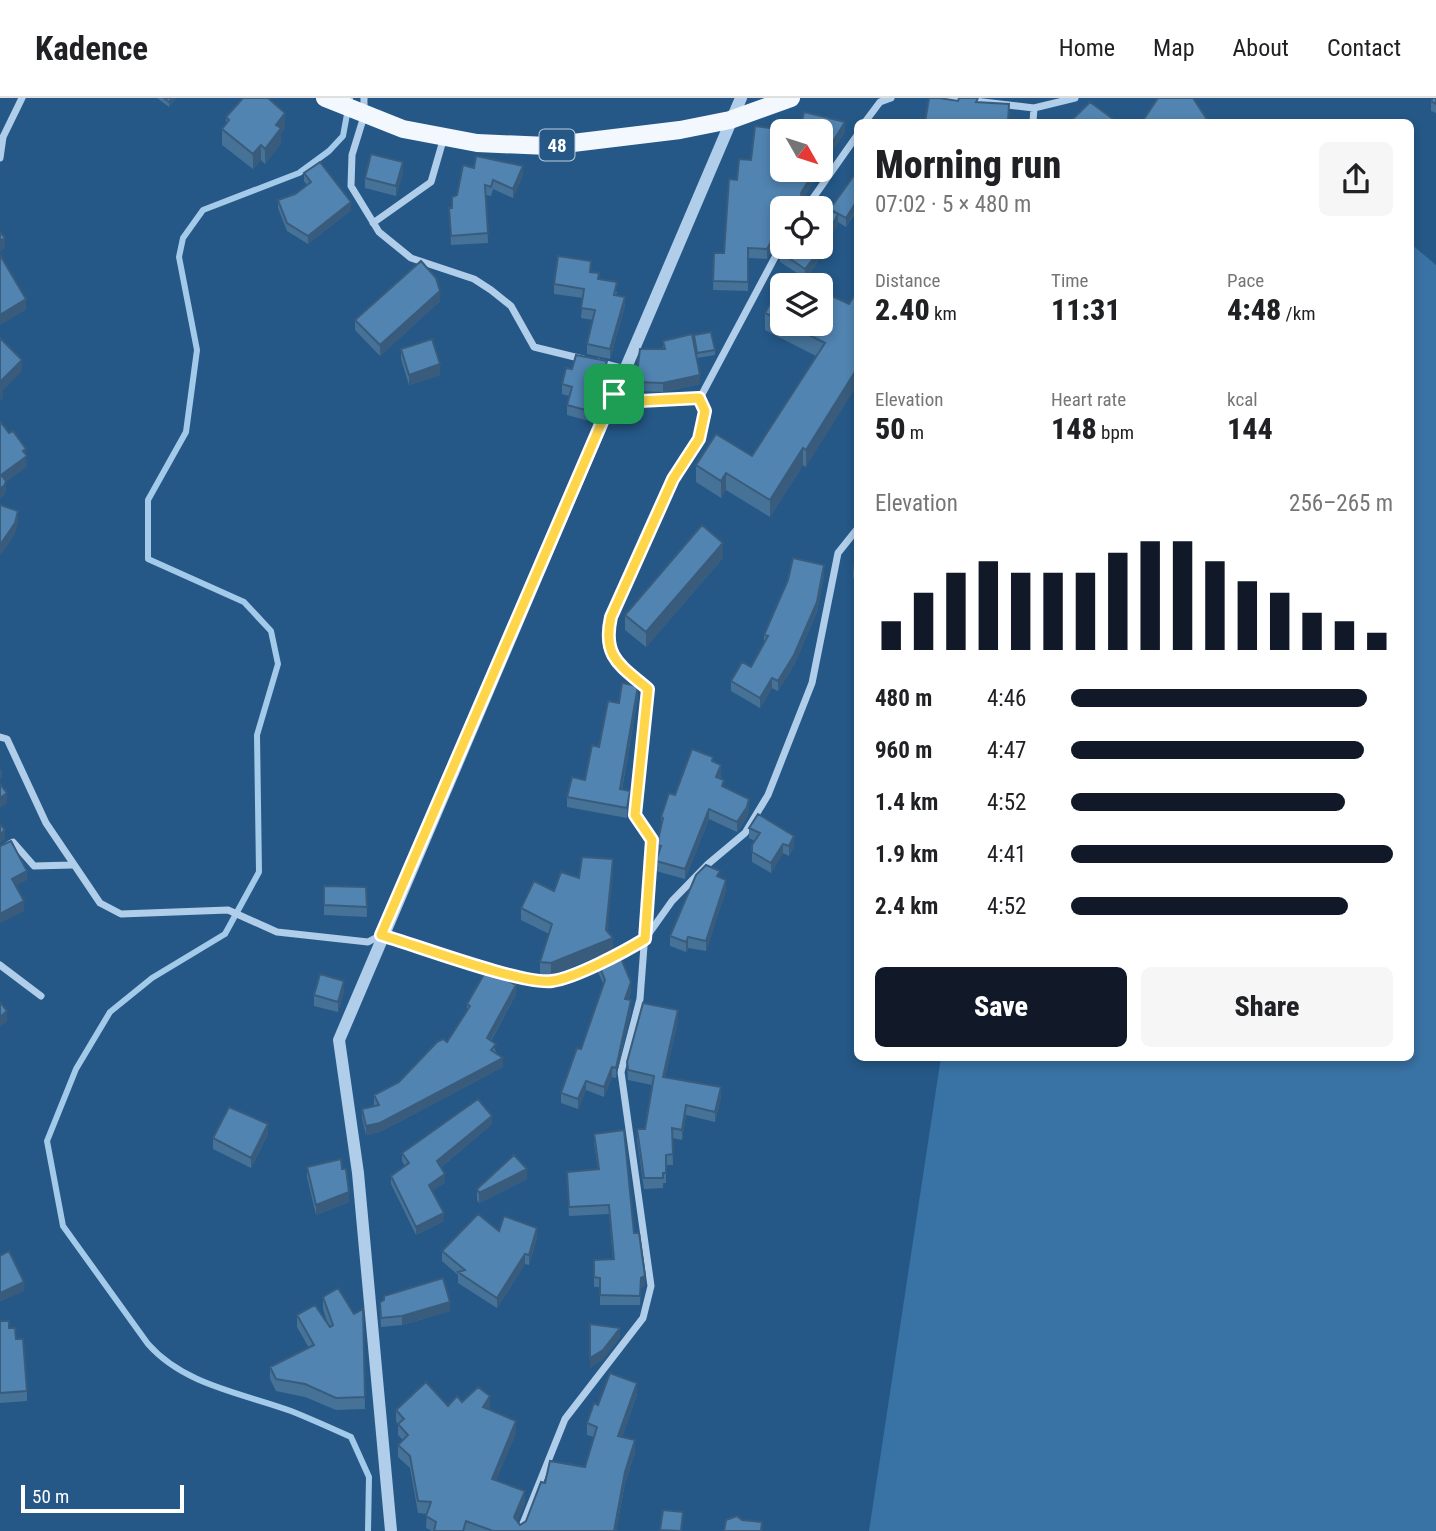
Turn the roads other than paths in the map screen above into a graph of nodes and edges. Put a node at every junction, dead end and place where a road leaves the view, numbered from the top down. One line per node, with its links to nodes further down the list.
1 (22, 98): 15 (street)
2 (325, 98): 8 (main road, 48)
3 (741, 98): 12 (street)
4 (791, 98): 12 (main road, 48)
5 (891, 98): 10 (street)
6 (949, 98): 9 (street)
7 (1075, 98): 9 (street)
8 (364, 107): 13 (main road, 48); 17 (street)
9 (1034, 108): 11 (street)
10 (868, 119)
11 (1033, 119)
12 (730, 120): 13 (main road, 48); 19 (street)
13 (444, 137): 17 (street)
14 (854, 140): 16 (street)
15 (0, 158)
16 (814, 196)
17 (373, 223): 19 (street)
18 (774, 259): 21 (street)
19 (625, 369): 20 (street)
20 (614, 394): 21 (street); 26 (street)
21 (699, 398): 27 (street)
22 (854, 533): 27 (street)
23 (0, 737): 25 (street)
24 (0, 850): 25 (street)
25 (72, 865): 26 (street)
26 (381, 935): 27 (street); 30 (street)
27 (645, 939): 31 (street)
28 (0, 965): 29 (street)
29 (41, 996)
30 (391, 1531)
31 (520, 1531)

